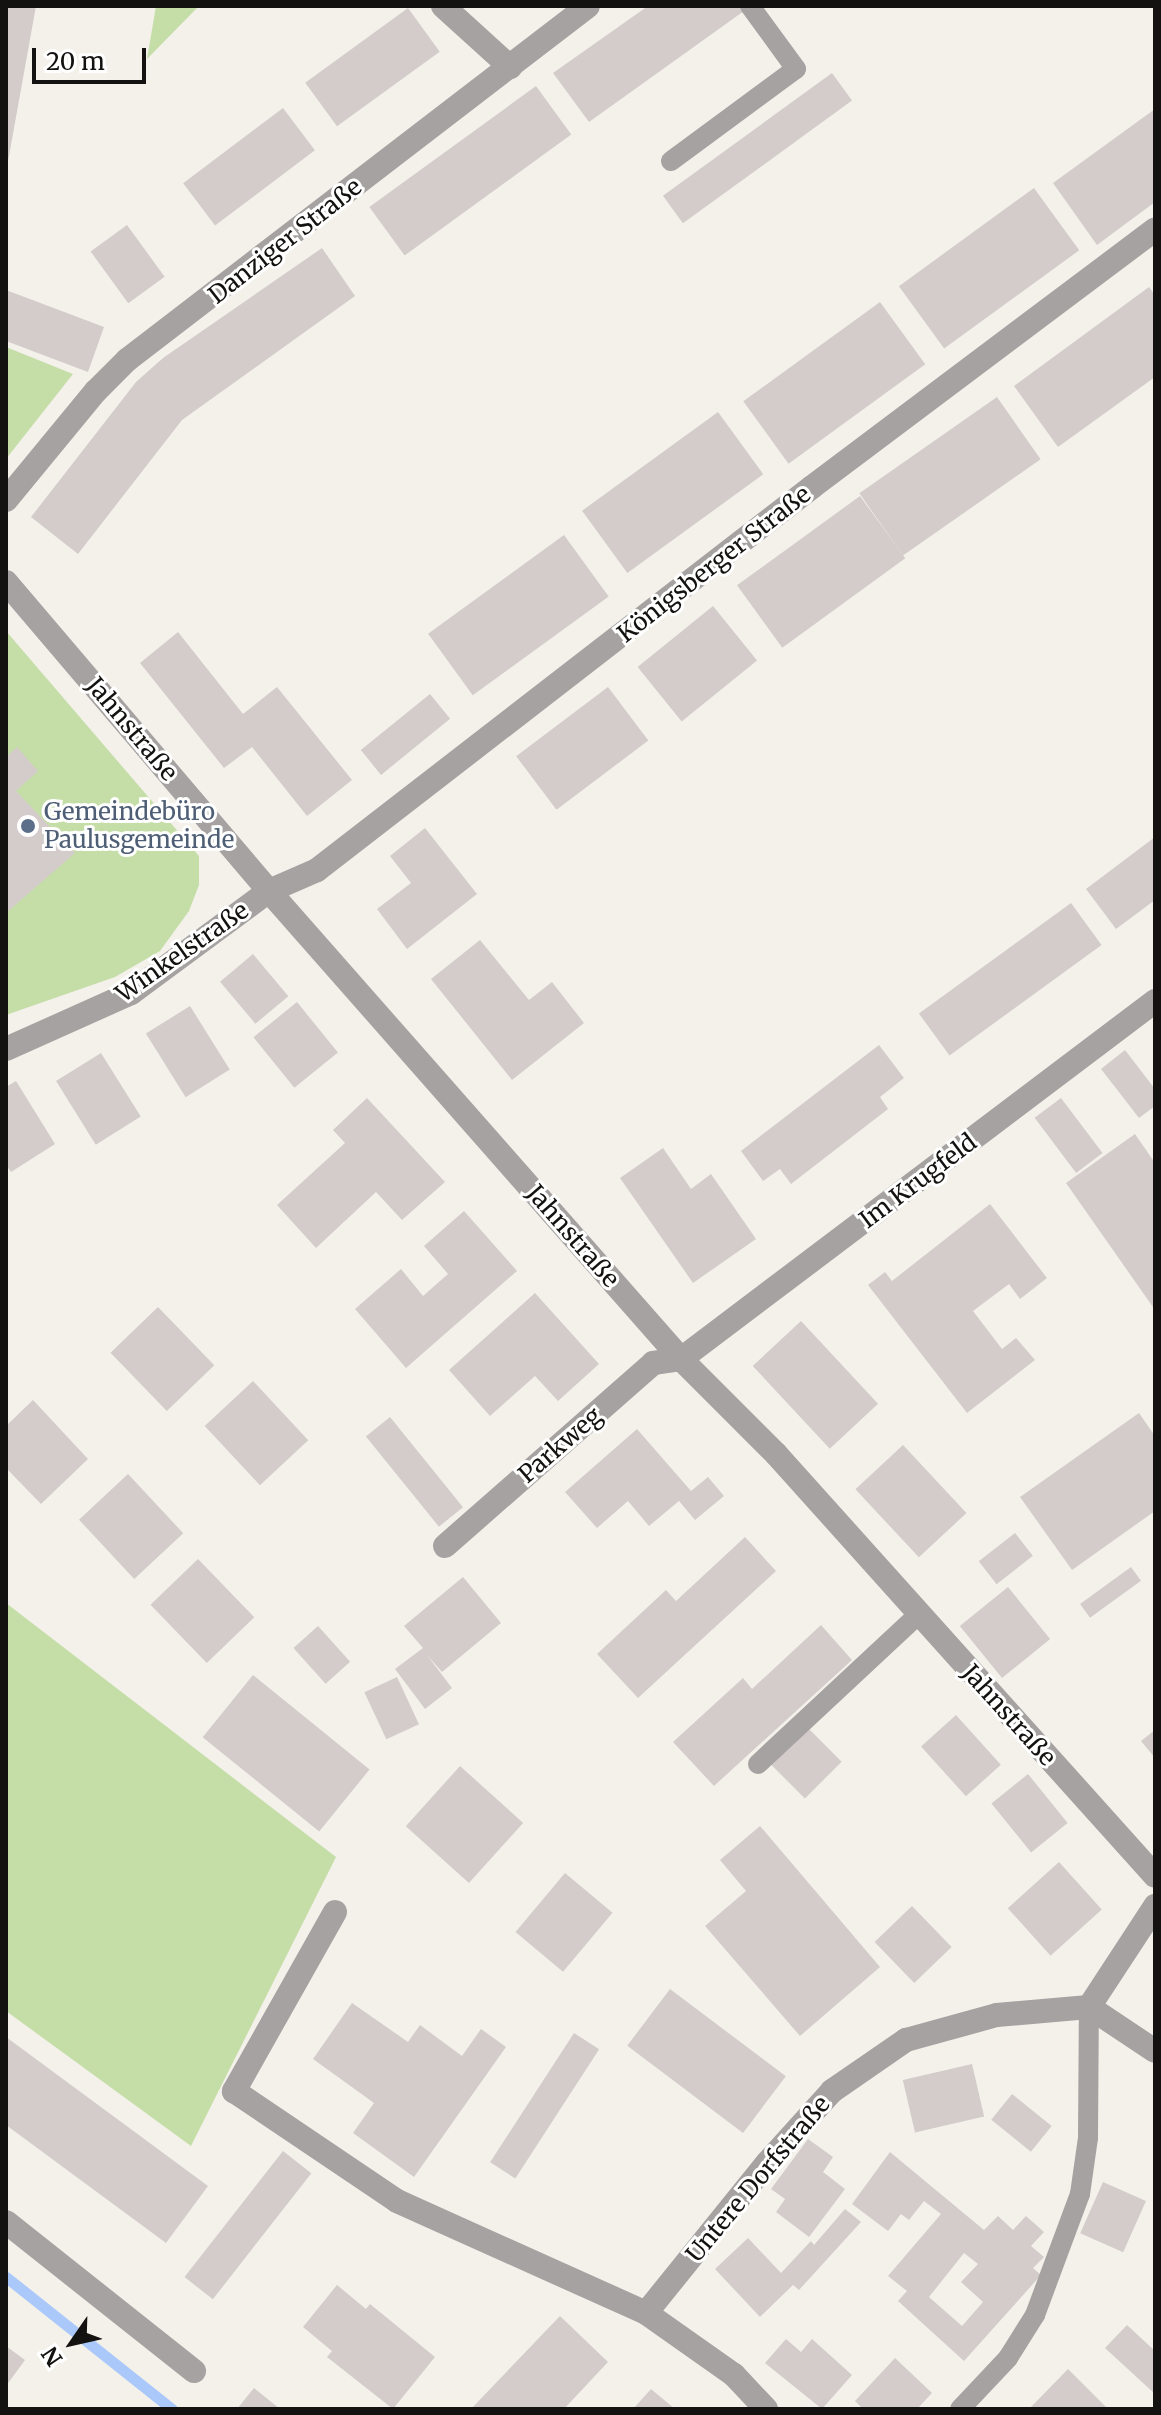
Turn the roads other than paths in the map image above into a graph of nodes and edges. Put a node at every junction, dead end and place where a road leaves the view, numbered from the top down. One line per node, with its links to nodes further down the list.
1 (443, 6): 4 (street)
2 (588, 6): 4 (street, Danziger Straße)
3 (750, 6): 5 (lane)
4 (510, 67): 7 (street, Danziger Straße)
5 (671, 161)
6 (1155, 229): 9 (street, Königsberger Straße)
7 (6, 500)
8 (6, 582): 9 (street, Jahnstraße)
9 (269, 891): 11 (street, Winkelstraße); 12 (street, Jahnstraße)
10 (1154, 1004): 12 (street, Im Krugfeld)
11 (6, 1049)
12 (681, 1359): 13 (street, Parkweg); 14 (street, Jahnstraße)
13 (445, 1546)
14 (919, 1614): 15 (lane); 16 (street, Jahnstraße)
15 (758, 1764)
16 (1155, 1876)
17 (1155, 1906): 19 (street)
18 (335, 1912): 22 (street)
19 (1089, 2007): 20 (street); 22 (street, Untere Dorfstraße); 25 (lane)
20 (1155, 2051)
21 (6, 2222): 23 (street)
22 (646, 2313): 24 (street)
23 (194, 2371)
24 (766, 2409)
25 (960, 2409)

